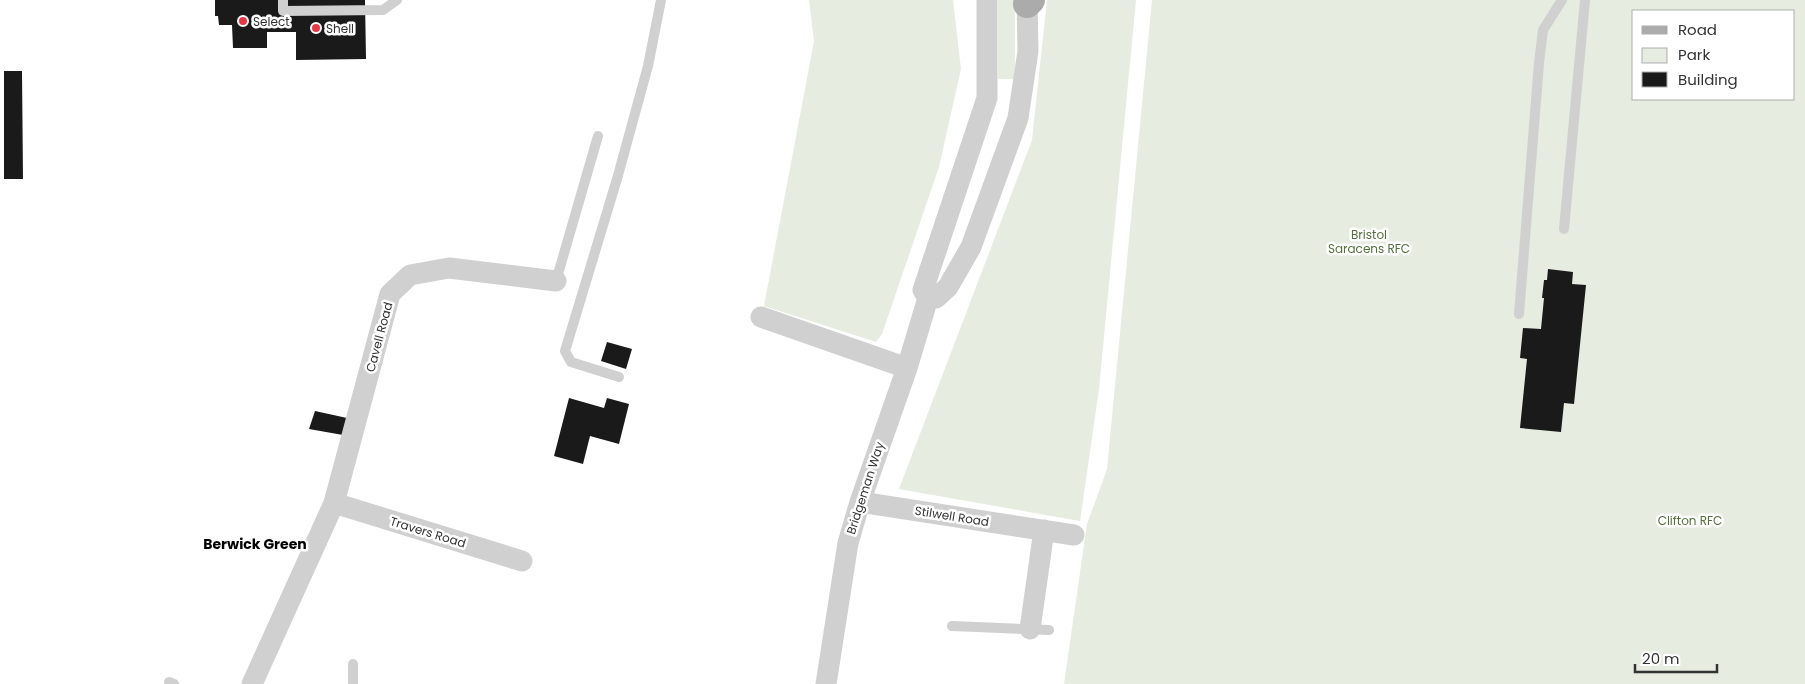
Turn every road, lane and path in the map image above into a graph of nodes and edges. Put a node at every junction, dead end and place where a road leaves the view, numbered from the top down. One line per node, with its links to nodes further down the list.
1 (283, 0): 2 (lane)
2 (397, 0)
3 (661, 0): 15 (lane)
4 (987, 0): 11 (street, Bridgeman Way)
5 (1562, 0): 12 (lane)
6 (1585, 0): 9 (lane)
7 (1028, 1): 11 (street)
8 (598, 136): 10 (lane, Cavell Road)
9 (1564, 229)
10 (556, 281): 17 (street, Cavell Road)
11 (928, 298): 14 (street, Bridgeman Way)
12 (1519, 314)
13 (761, 317): 14 (street)
14 (906, 368): 16 (street, Bridgeman Way)
15 (619, 377)
16 (860, 502): 18 (street, Stilwell Road); 26 (street, Bridgeman Way)
17 (334, 504): 20 (street, Travers Road); 24 (street, Cavell Road)
18 (1044, 530): 19 (street, Stilwell Road); 22 (street)
19 (1074, 535)
20 (522, 561)
21 (952, 626): 22 (lane)
22 (1039, 629)
23 (353, 664): 25 (lane)
24 (252, 684)
25 (353, 684)
26 (826, 684)

